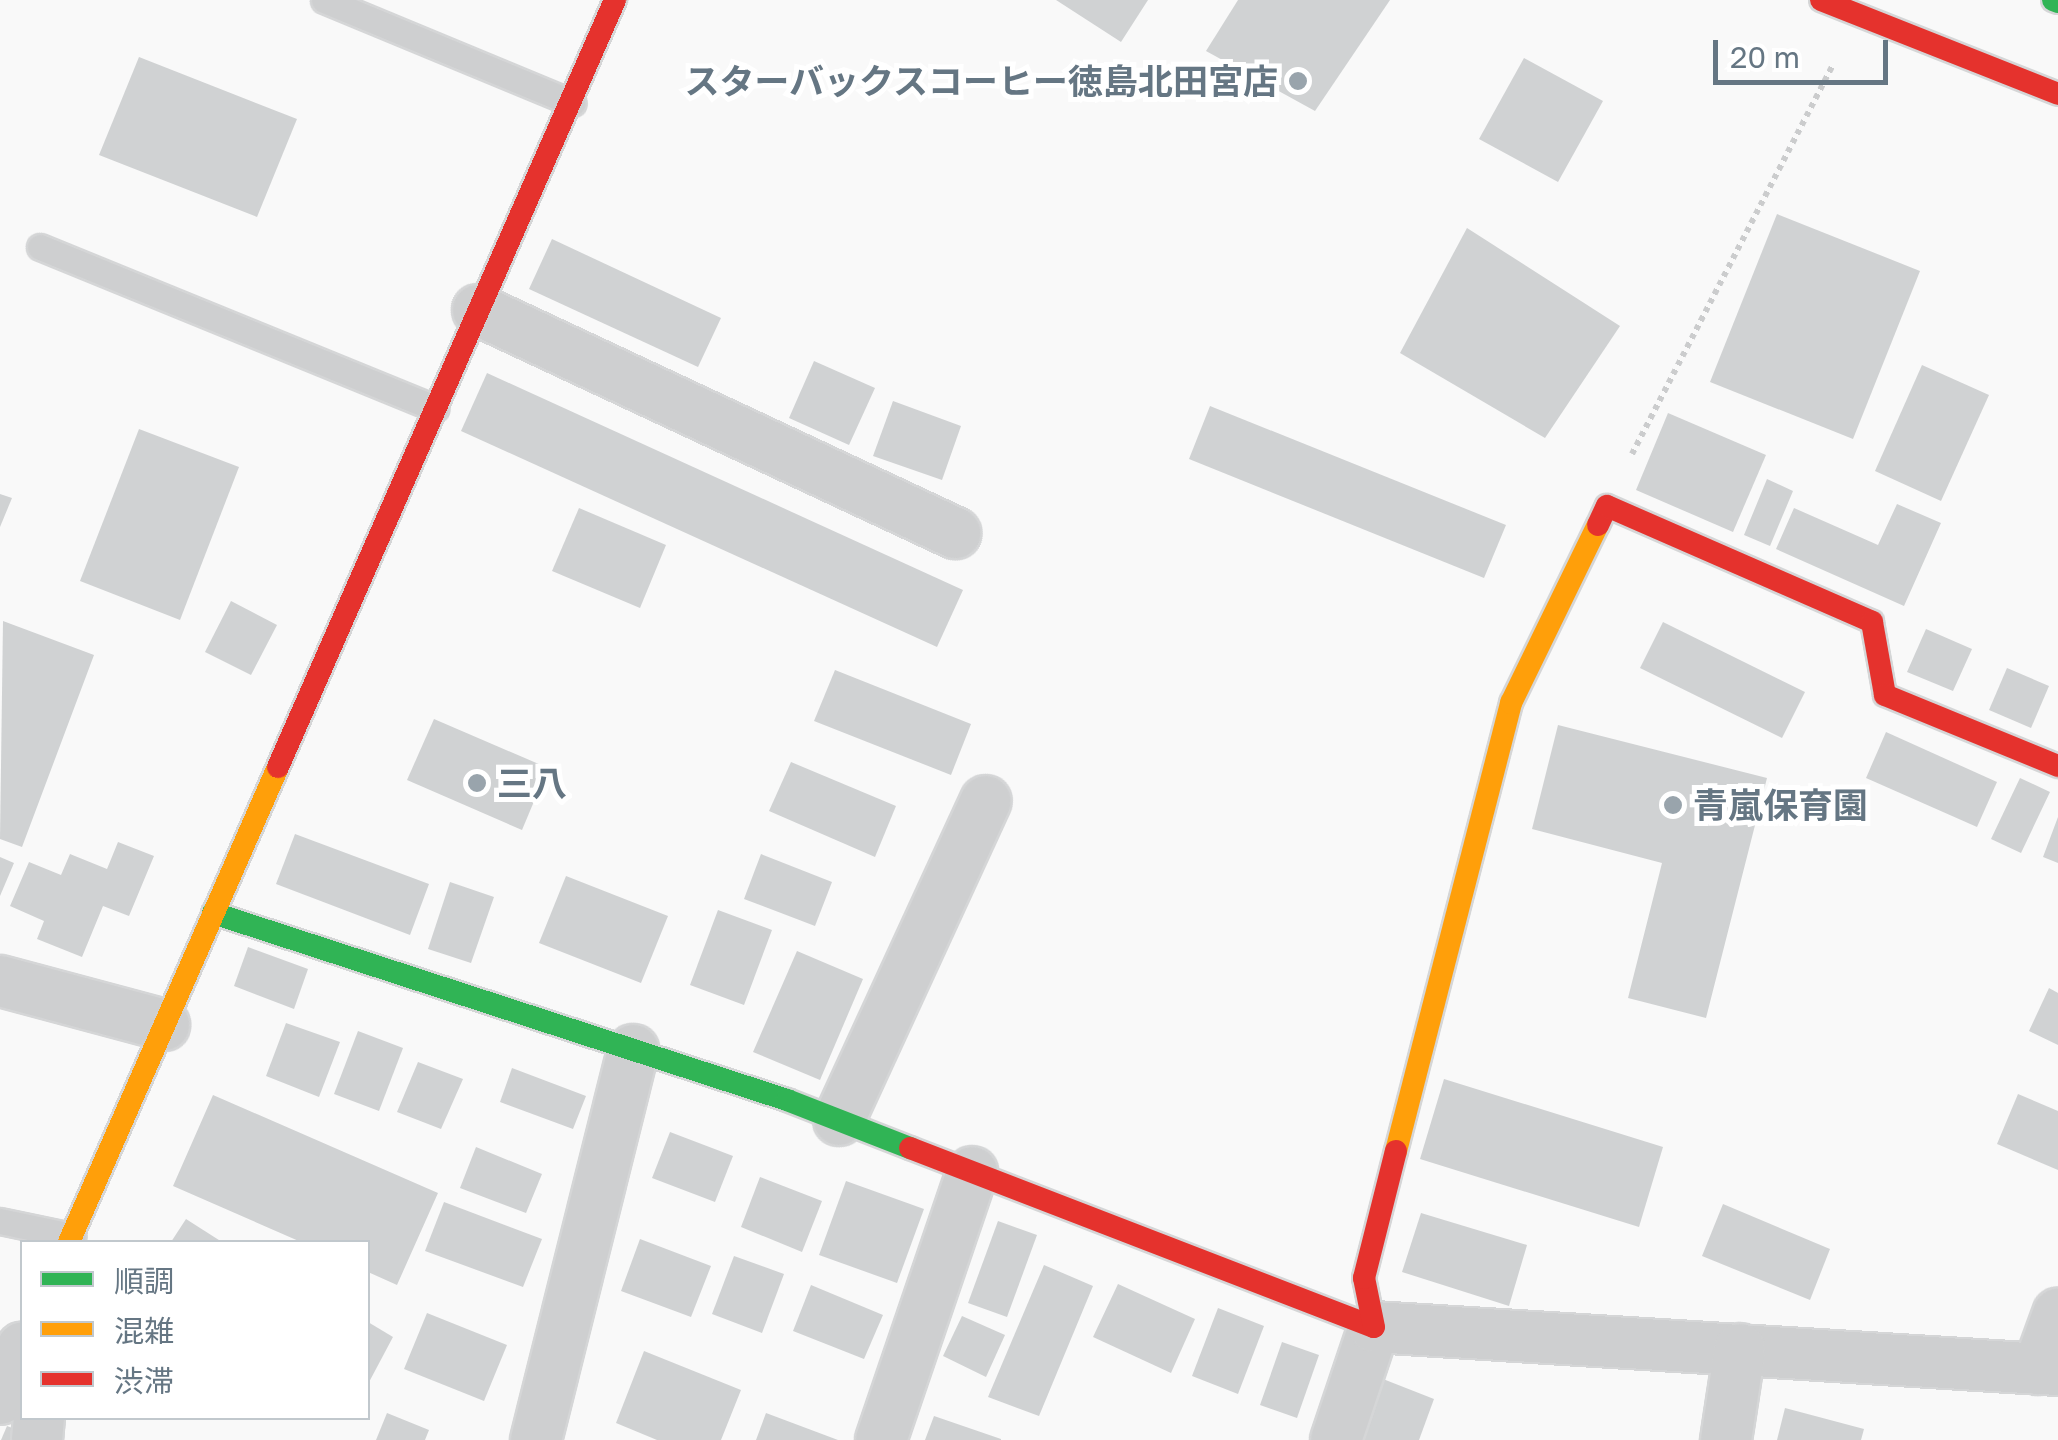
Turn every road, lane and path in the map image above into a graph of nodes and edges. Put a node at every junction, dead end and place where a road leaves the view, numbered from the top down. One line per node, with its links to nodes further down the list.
1 (324, 0): 6 (lane)
2 (615, 0): 6 (street)
3 (1821, 0): 4 (street)
4 (1859, 15): 5 (street); 10 (path)
5 (2058, 94)
6 (573, 102): 8 (street)
7 (40, 247): 9 (lane)
8 (478, 310): 9 (street); 11 (street)
9 (435, 408): 14 (street)
10 (1607, 506): 12 (street); 23 (street)
11 (955, 533)
12 (2058, 766)
13 (986, 801): 18 (street)
14 (214, 913): 16 (street); 17 (street)
15 (0, 981): 16 (street)
16 (164, 1024): 21 (street)
17 (632, 1050): 18 (street); 28 (street)
18 (839, 1120): 19 (street)
19 (972, 1172): 23 (street); 29 (street)
20 (0, 1220): 21 (lane)
21 (70, 1239)
22 (2058, 1314): 26 (street)
23 (1374, 1328): 24 (street); 30 (street)
24 (1740, 1349): 26 (street); 31 (street)
25 (20, 1353): 27 (street)
26 (2048, 1370)
27 (0, 1399)
28 (536, 1440)
29 (881, 1440)
30 (1336, 1440)
31 (1726, 1440)

